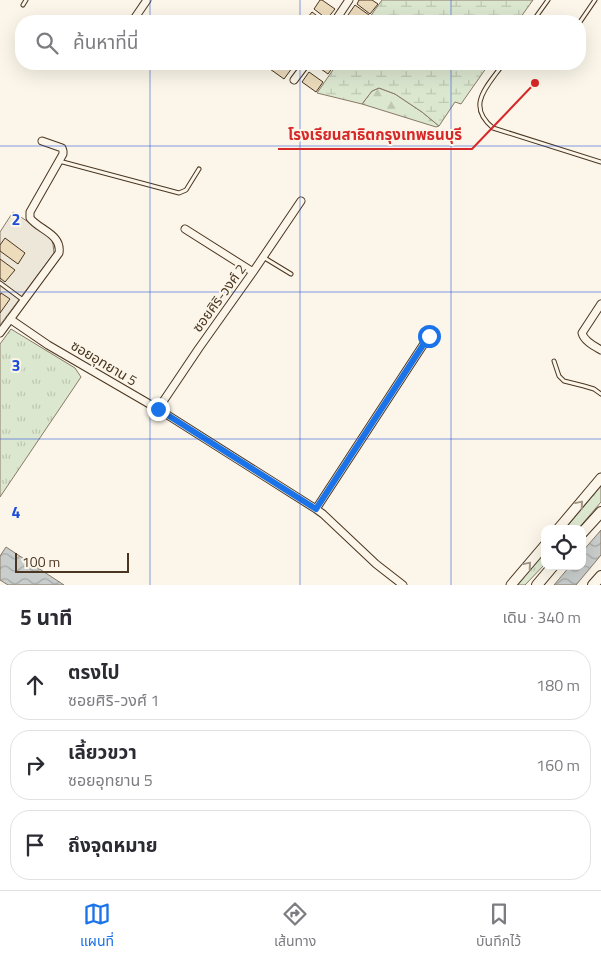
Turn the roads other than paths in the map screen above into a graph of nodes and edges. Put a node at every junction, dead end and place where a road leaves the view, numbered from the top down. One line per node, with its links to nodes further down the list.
1 (26, 0): 6 (lane)
2 (147, 0): 7 (street)
3 (349, 0): 8 (street)
4 (548, 0): 9 (lane)
5 (595, 0): 10 (lane)
6 (23, 5)
7 (137, 15)
8 (339, 15)
9 (537, 15)
10 (585, 15)
11 (302, 70): 13 (street)
12 (499, 70): 16 (lane)
13 (294, 80)
14 (42, 141): 15 (street)
15 (59, 161): 17 (lane); 24 (street)
16 (601, 162)
17 (199, 168)
18 (301, 201): 20 (street, ซอยศิริ-วงศ์ 2)
19 (185, 228): 21 (street)
20 (263, 257): 21 (street, ซอยศิริ-วงศ์ 2); 22 (lane)
21 (253, 272): 32 (street, ซอยศิริ-วงศ์ 2)
22 (291, 274)
23 (0, 283): 24 (lane)
24 (24, 300): 26 (street)
25 (601, 304): 29 (street)
26 (10, 319): 27 (street); 32 (street, ซอยอุทยาน 5)
27 (0, 333)
28 (429, 336): 34 (street)
29 (601, 350)
30 (554, 362): 31 (lane)
31 (601, 394)
32 (158, 409): 34 (street, ซอยอุทยาน 5)
33 (601, 478): 36 (street, one-way to 33)
34 (316, 509): 41 (street, ซอยอุทยาน 5)
35 (601, 512): 37 (main road)
36 (561, 525)
37 (586, 529)
38 (541, 550): 42 (street, one-way to 38)
39 (550, 570): 43 (main road)
40 (601, 576): 44 (main road)
41 (403, 585)
42 (510, 585)
43 (537, 585)
44 (593, 585)

